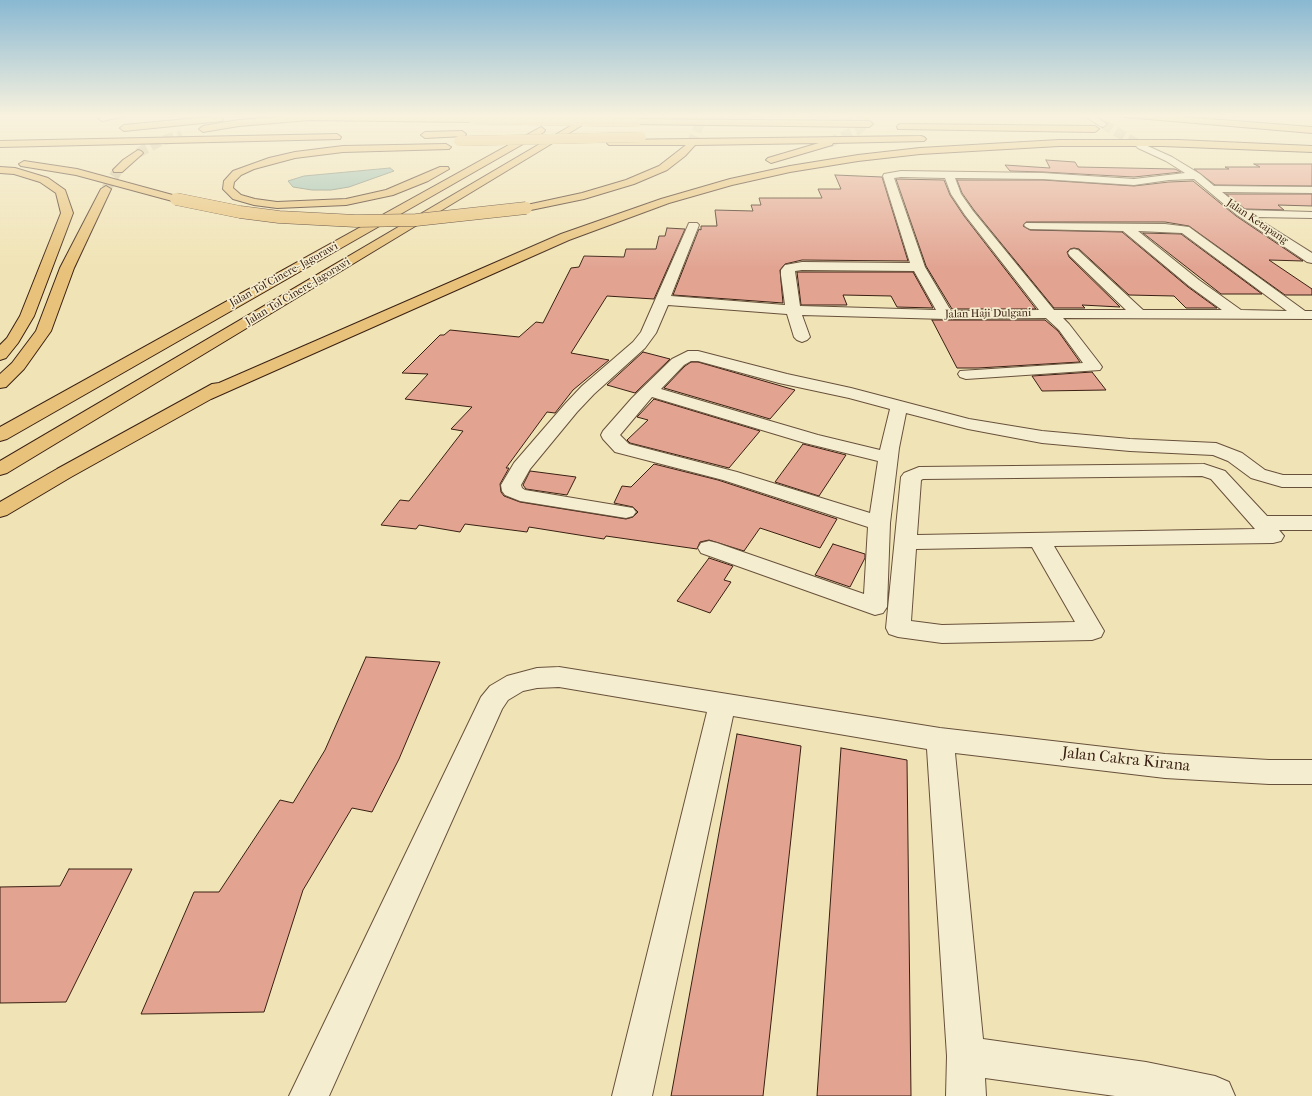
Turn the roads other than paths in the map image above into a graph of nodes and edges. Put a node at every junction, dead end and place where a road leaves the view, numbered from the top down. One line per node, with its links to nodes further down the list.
1 (43, 166): 7 (highway, bridge)
2 (122, 166): 12 (highway)
3 (253, 166): 4 (highway)
4 (449, 166)
5 (476, 166): 41 (highway, Jalan Tol Cinere–Jagorawi)
6 (509, 166): 43 (highway, Jalan Tol Cinere-Jagorawi)
7 (666, 166)
8 (753, 166): 39 (highway)
9 (808, 166): 39 (highway)
10 (1180, 166): 14 (street, Jalan Ketapang)
11 (0, 170): 35 (highway)
12 (118, 170)
13 (949, 176): 14 (street); 26 (street); 29 (street)
14 (1196, 176): 16 (street, Jalan Ketapang)
15 (106, 189): 37 (highway)
16 (1211, 189): 17 (street); 18 (street, Jalan Ketapang)
17 (1312, 190)
18 (1242, 213): 19 (street); 23 (street, Jalan Ketapang)
19 (1312, 215)
20 (693, 225): 27 (street)
21 (1030, 225): 22 (street)
22 (1128, 228): 32 (street); 33 (street)
23 (1306, 251): 25 (street, Jalan Ketapang)
24 (1074, 253): 30 (street)
25 (1312, 259)
26 (918, 267): 28 (street); 31 (street)
27 (664, 300): 28 (street, Jalan Haji Dulgani); 46 (street)
28 (793, 310): 31 (street, Jalan Haji Dulgani); 34 (street)
29 (1050, 314): 30 (street, Jalan Haji Dulgani); 31 (street, Jalan Haji Dulgani); 36 (street)
30 (1139, 314): 32 (street, Jalan Haji Dulgani)
31 (946, 315)
32 (1238, 315): 33 (street, Jalan Haji Dulgani)
33 (1307, 315)
34 (802, 337)
35 (0, 355)
36 (966, 374)
37 (0, 383)
38 (649, 391): 40 (street); 42 (street); 47 (street)
39 (206, 395): 45 (highway)
40 (899, 406): 42 (street); 44 (street)
41 (0, 435)
42 (889, 458): 47 (street)
43 (0, 470)
44 (1312, 481)
45 (0, 511)
46 (626, 512)
47 (879, 523): 52 (street)
48 (1261, 523): 49 (street); 50 (street); 51 (street)
49 (1312, 523)
50 (1039, 540): 51 (street); 51 (street)
51 (905, 542)
52 (709, 548)
53 (722, 704): 54 (street, Jalan Cakra Kirana); 57 (street, Jalan Cakra Kirana); 58 (street)
54 (940, 740): 55 (street, Jalan Cakra Kirana); 56 (street)
55 (1312, 772)
56 (966, 1056): 59 (street); 60 (street)
57 (309, 1096)
58 (632, 1096)
59 (966, 1096)
60 (1215, 1096)

